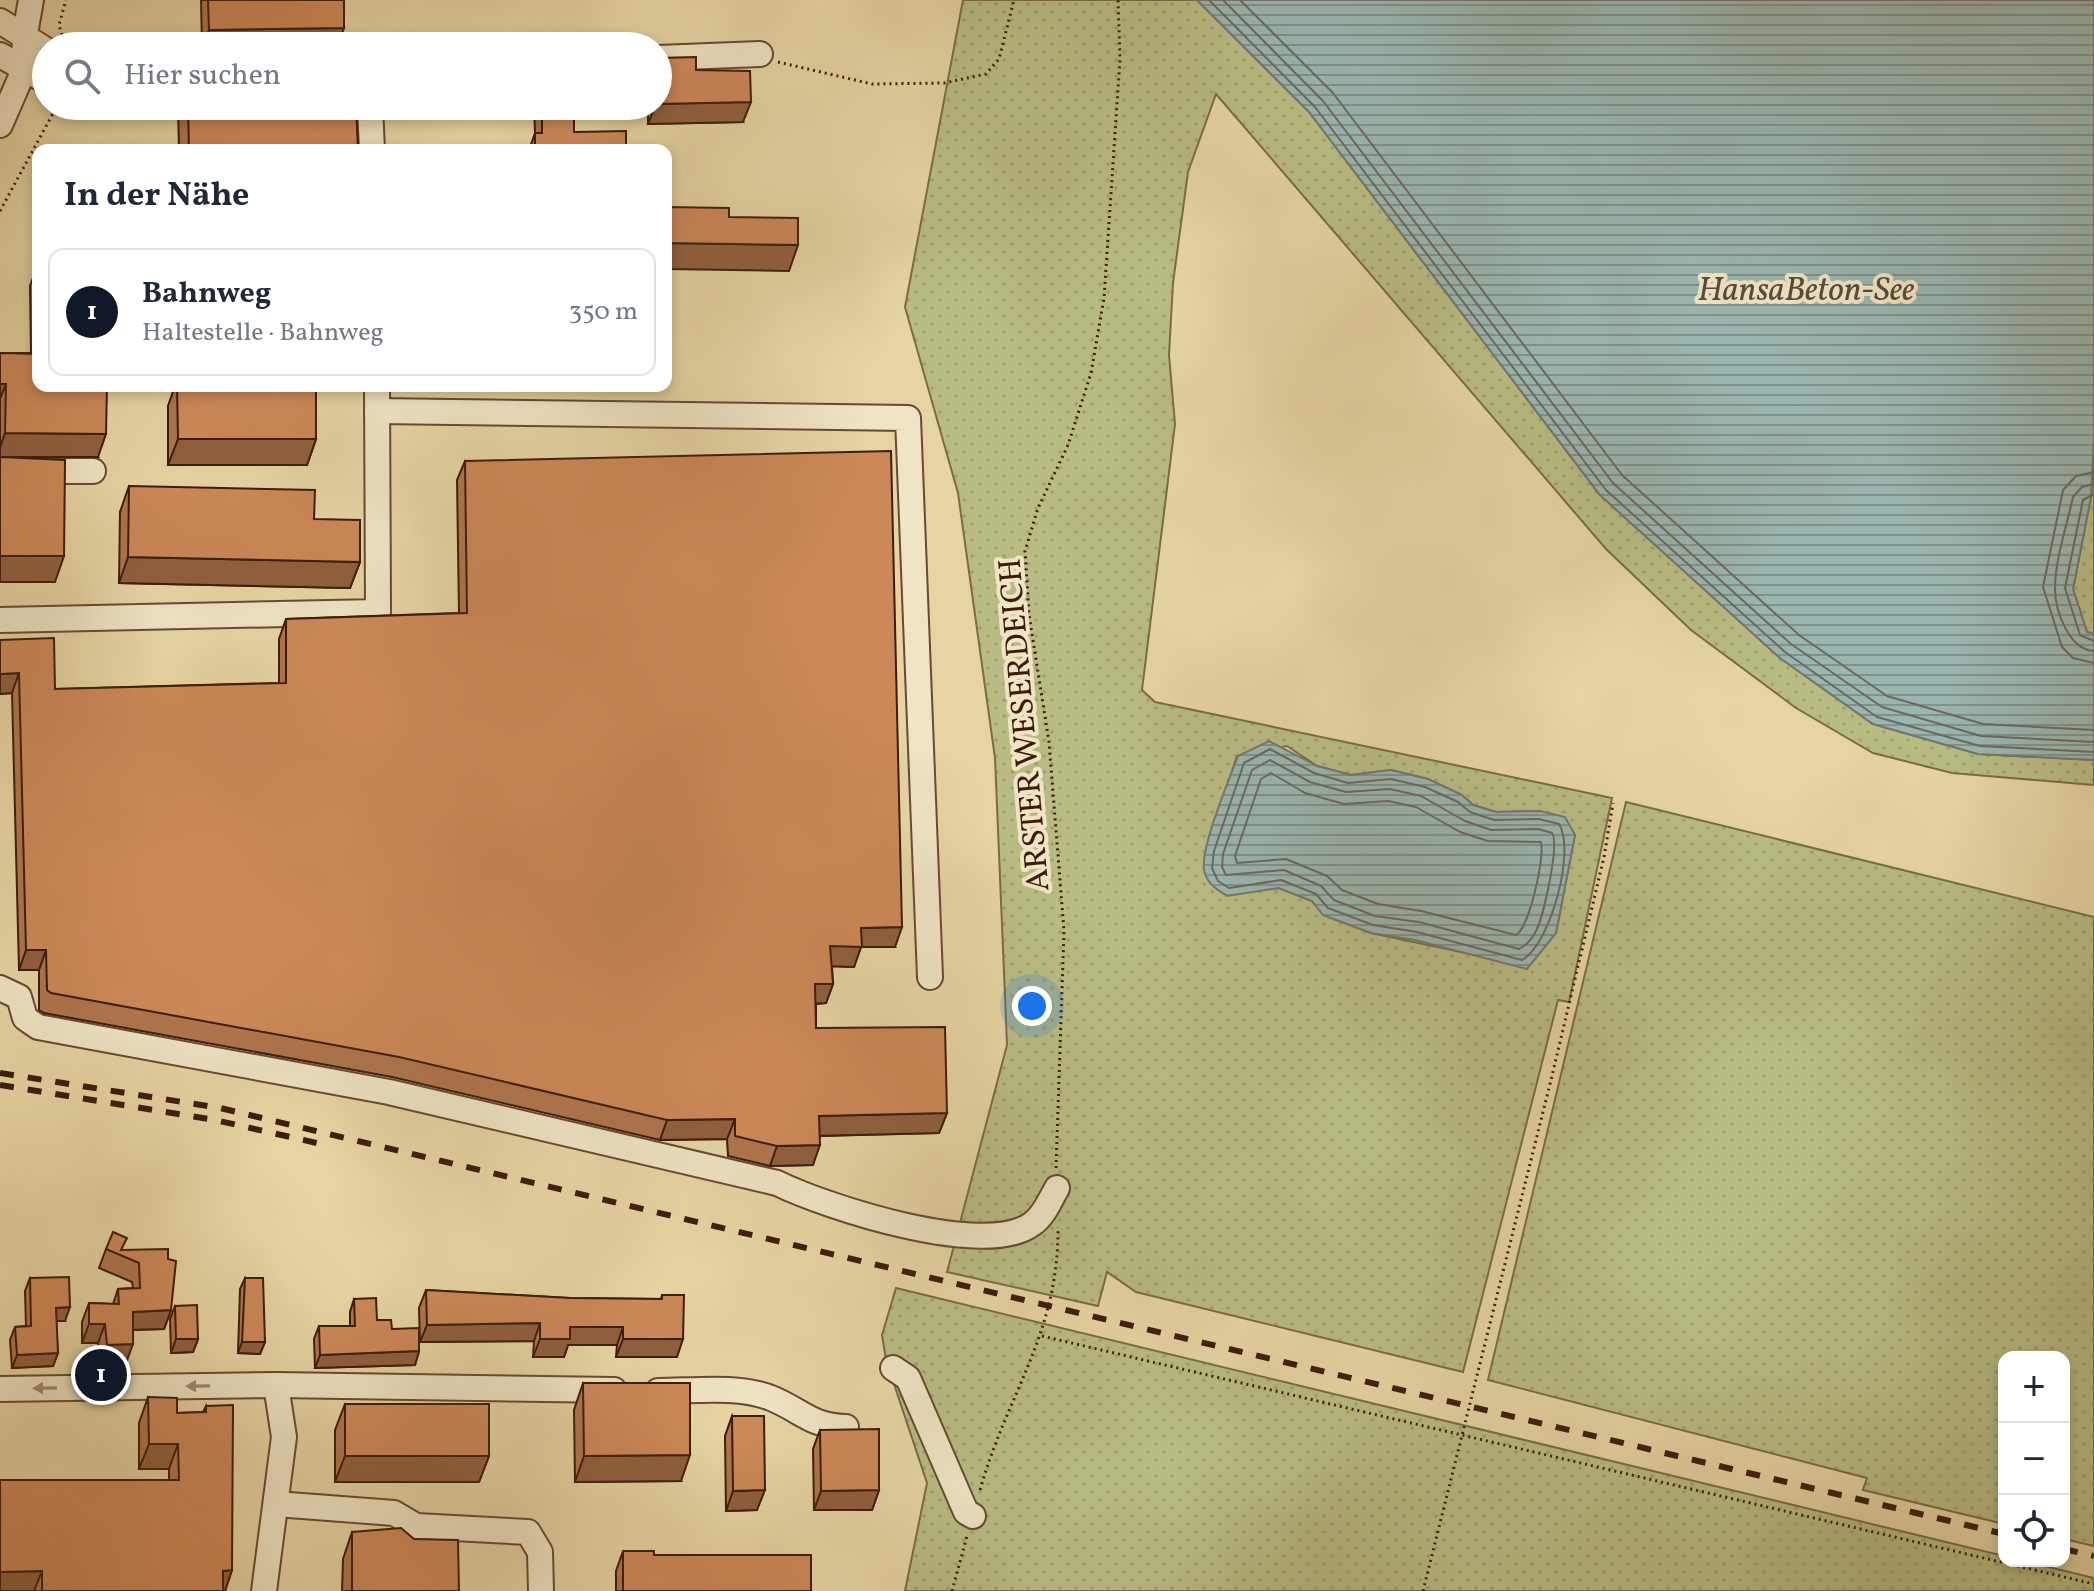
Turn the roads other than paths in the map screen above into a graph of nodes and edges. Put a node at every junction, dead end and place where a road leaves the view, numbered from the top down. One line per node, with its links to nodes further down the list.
1 (31, 0): 3 (street)
2 (0, 21): 3 (street)
3 (25, 34): 4 (street); 7 (street)
4 (32, 39)
5 (760, 54): 6 (street)
6 (672, 57)
7 (7, 63): 8 (street); 10 (street)
8 (32, 75)
9 (371, 120): 11 (street)
10 (0, 125)
11 (372, 144)
12 (377, 392): 13 (street)
13 (377, 411): 16 (street); 17 (street)
14 (0, 471): 15 (street)
15 (93, 471)
16 (0, 620)
17 (930, 977)
18 (0, 988): 19 (street)
19 (1057, 1188)
20 (893, 1368): 25 (street)
21 (276, 1385): 22 (street, one-way to 22); 23 (street); 24 (street)
22 (0, 1389)
23 (846, 1427)
24 (276, 1504): 26 (street); 27 (street)
25 (973, 1516)
26 (264, 1591)
27 (541, 1591)

